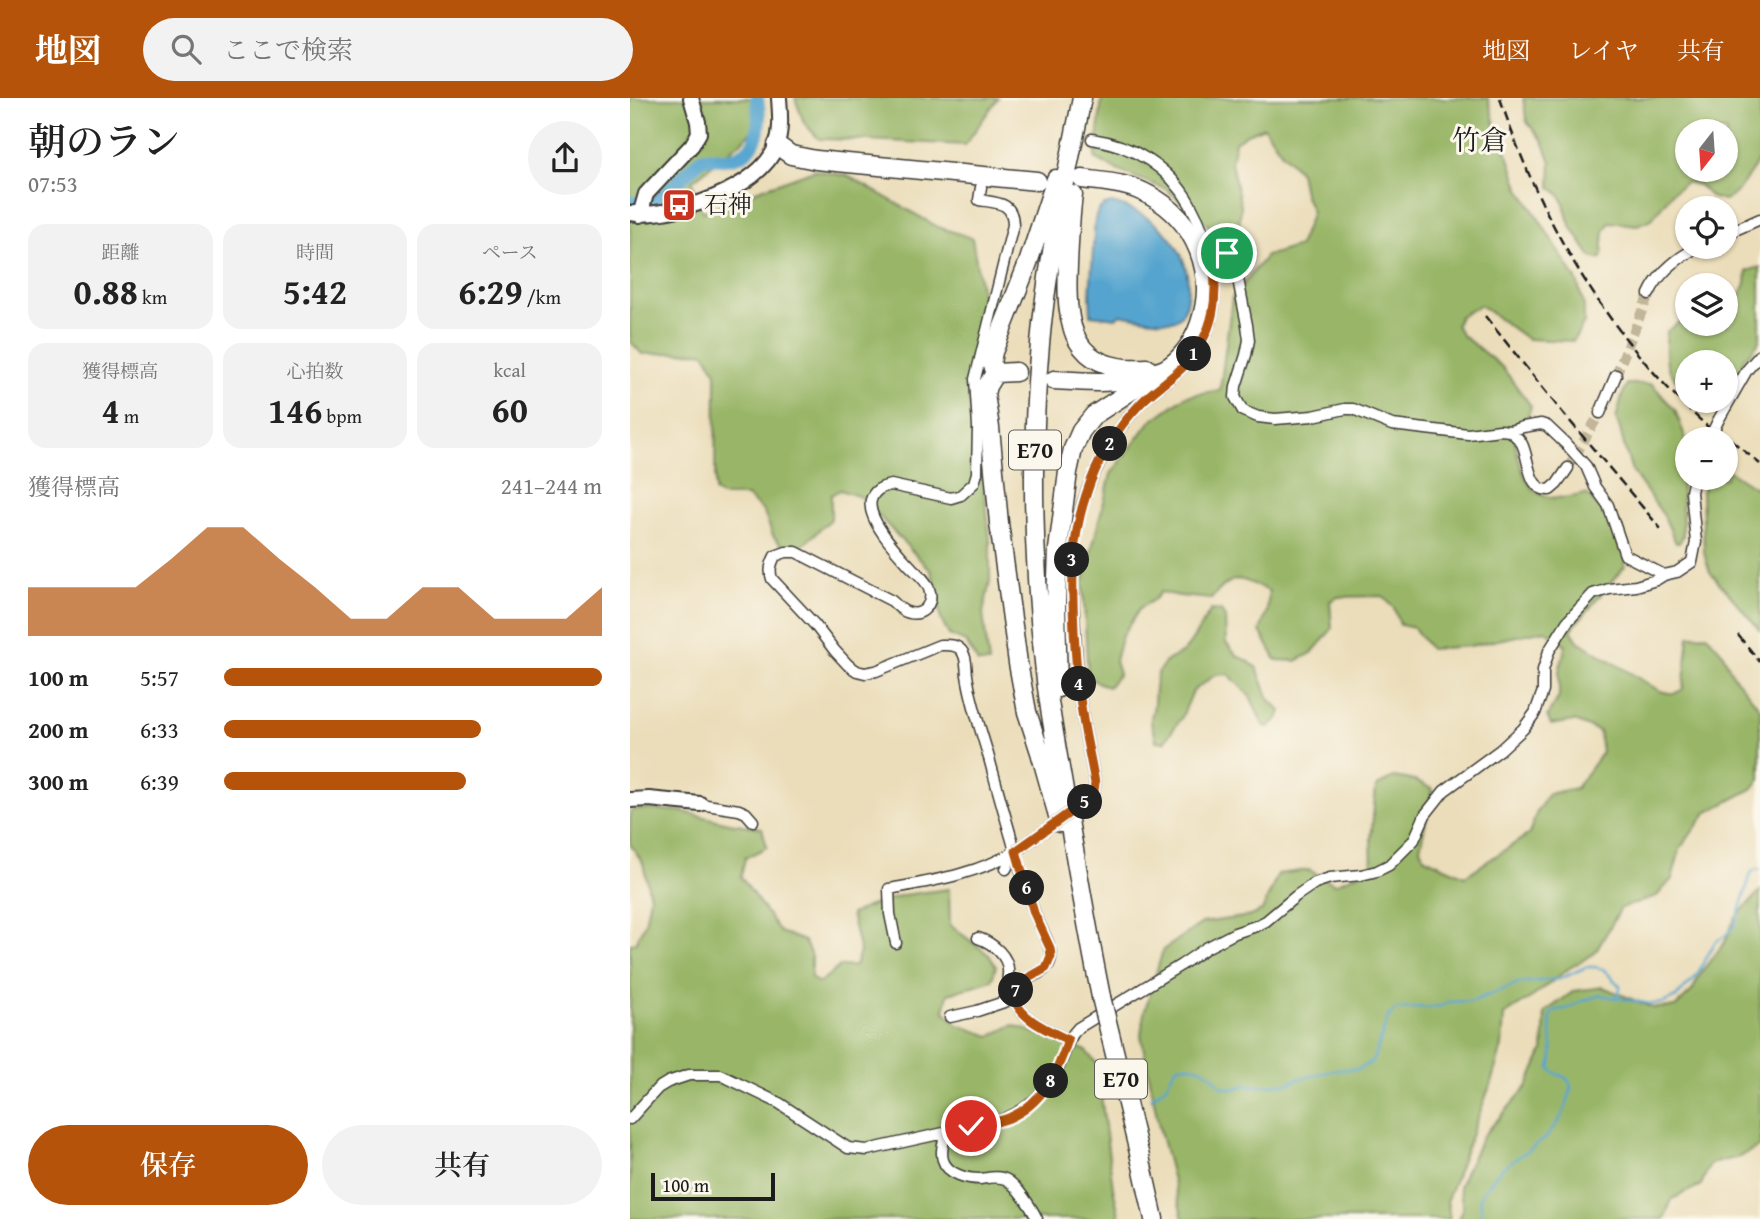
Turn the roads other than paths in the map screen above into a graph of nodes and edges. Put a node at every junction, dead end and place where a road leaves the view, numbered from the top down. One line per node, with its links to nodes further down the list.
1 (691, 98): 10 (main road)
2 (779, 98): 6 (main road)
3 (1082, 98): 18 (highway); 29 (highway, E70)
4 (1088, 98): 17 (highway)
5 (1092, 139): 13 (street)
6 (777, 145): 7 (highway); 10 (main road)
7 (1037, 178)
8 (1081, 183): 17 (highway)
9 (981, 187): 32 (street)
10 (637, 213)
11 (1760, 219): 12 (street)
12 (1738, 229)
13 (1211, 253): 24 (street); 32 (street, bridge)
14 (1678, 259): 15 (street)
15 (1649, 294)
16 (1760, 355): 23 (street, bridge)
17 (1157, 369): 21 (highway); 29 (highway)
18 (995, 373): 19 (highway); 33 (highway)
19 (1015, 374)
20 (1616, 375): 22 (street)
21 (1054, 377)
22 (1600, 414)
23 (1715, 427)
24 (1510, 431): 25 (street); 27 (street)
25 (1568, 468)
26 (1691, 490): 27 (street)
27 (1664, 575): 39 (street)
28 (630, 800): 30 (main road)
29 (1066, 803): 33 (highway, E70)
30 (700, 804): 31 (street)
31 (753, 821)
32 (1012, 853): 34 (street); 36 (street); 37 (street)
33 (1076, 869): 42 (highway, E70, bridge)
34 (1006, 870)
35 (978, 938): 37 (street)
36 (896, 943)
37 (1009, 1000): 38 (street); 39 (street)
38 (950, 1017)
39 (1068, 1040): 41 (street)
40 (630, 1119): 41 (street)
41 (946, 1133): 43 (street)
42 (1142, 1169): 44 (highway); 45 (highway, E70); 46 (highway)
43 (1037, 1219)
44 (1145, 1219)
45 (1154, 1219)
46 (1160, 1219)

